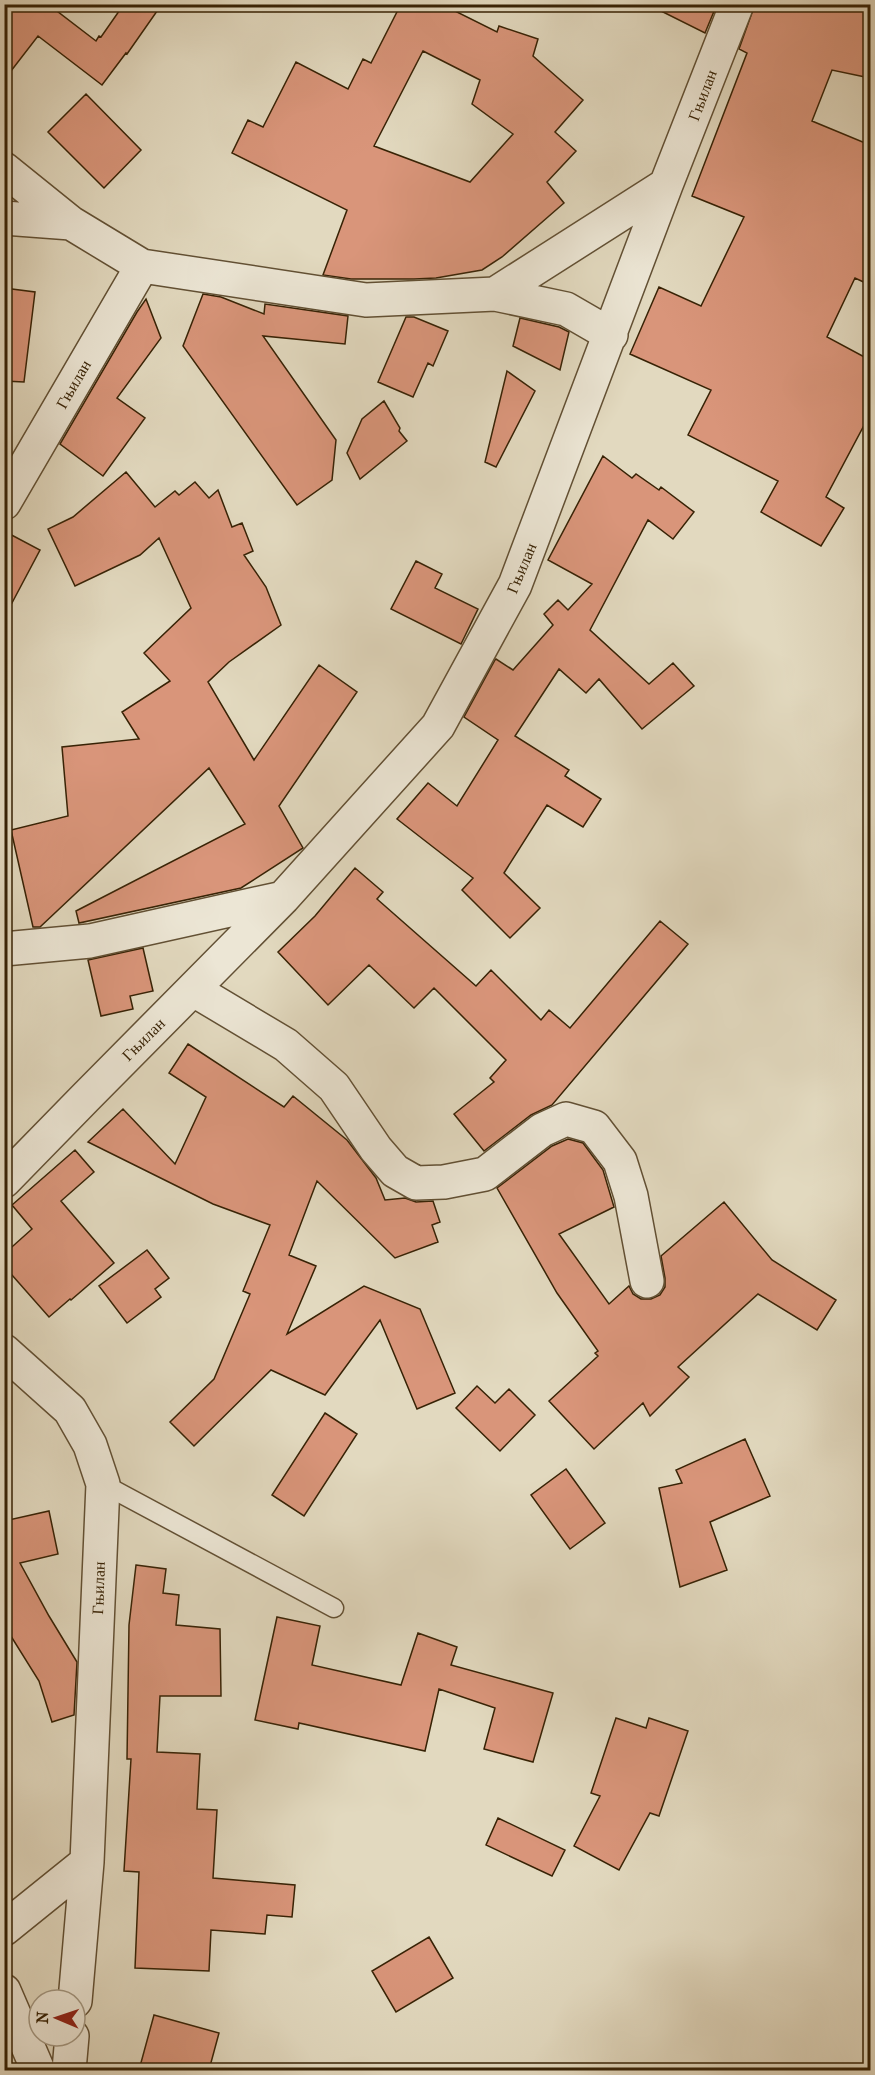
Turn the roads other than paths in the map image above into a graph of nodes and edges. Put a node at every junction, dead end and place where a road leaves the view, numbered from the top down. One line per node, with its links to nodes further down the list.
1 (737, 4): 3 (street, Гњилан)
2 (4, 169): 5 (street)
3 (666, 185): 7 (street); 8 (street, Гњилан)
4 (4, 218): 5 (street)
5 (71, 223): 6 (street)
6 (142, 266): 7 (street); 9 (street, Гњилан)
7 (495, 294): 8 (street)
8 (610, 335): 10 (street, Гњилан)
9 (4, 502)
10 (283, 898): 11 (street); 12 (street, Гњилан)
11 (4, 949)
12 (194, 990): 13 (street, Гњилан); 14 (street)
13 (4, 1181)
14 (647, 1281)
15 (4, 1351): 16 (street, Гњилан)
16 (103, 1484): 17 (lane); 18 (street, Гњилан)
17 (334, 1608)
18 (87, 1862): 19 (street); 20 (street, Гњилан)
19 (4, 1929)
20 (76, 1988)
21 (4, 1991): 23 (street)
22 (71, 2048): 24 (street)
23 (39, 2070)
24 (69, 2070)

